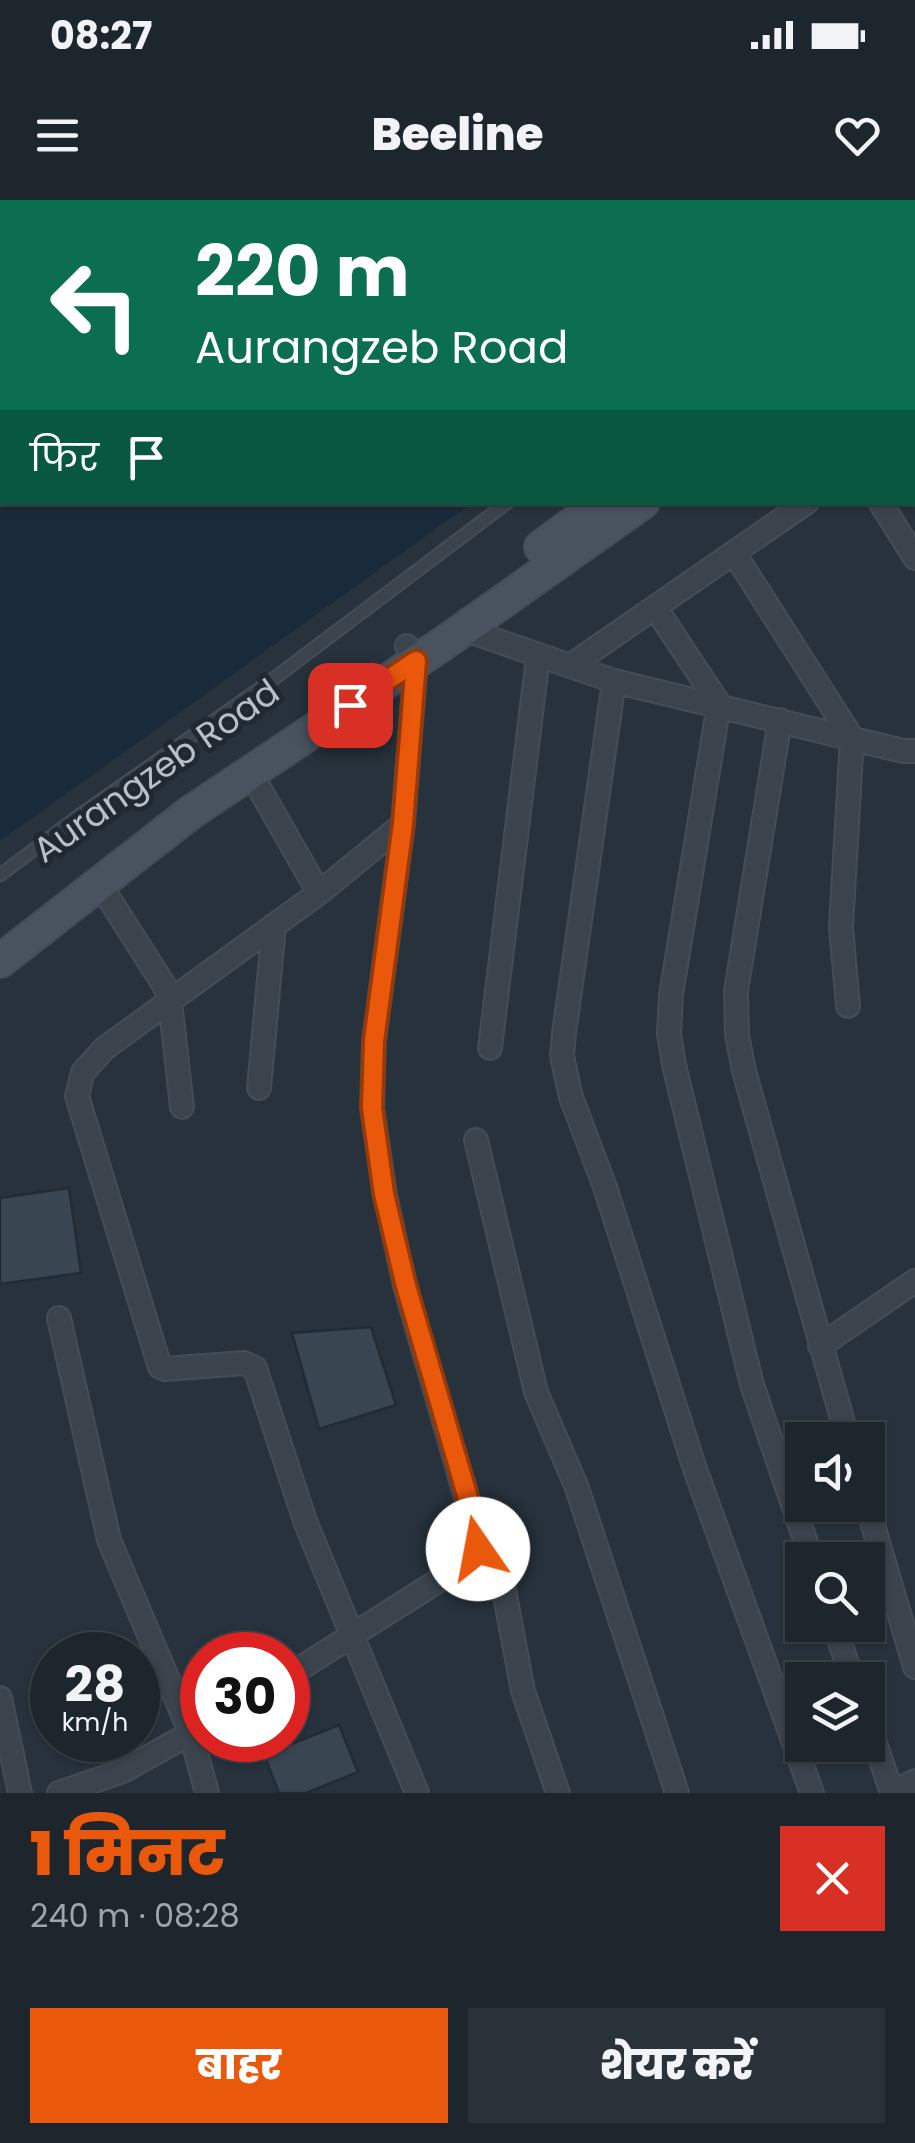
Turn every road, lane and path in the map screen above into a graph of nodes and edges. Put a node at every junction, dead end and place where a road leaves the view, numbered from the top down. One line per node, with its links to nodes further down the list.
1 (504, 505): 20 (lane)
2 (599, 505): 10 (main road, Aurangzeb Road)
3 (640, 505): 9 (main road, Aurangzeb Road)
4 (803, 505): 6 (street)
5 (882, 505): 7 (street)
6 (734, 553): 8 (street); 16 (street)
7 (915, 558)
8 (655, 607): 12 (street); 14 (street)
9 (463, 629): 10 (main road, Aurangzeb Road); 11 (street)
10 (412, 653): 18 (main road, Aurangzeb Road); 19 (street); 24 (main road, Aurangzeb Road)
11 (538, 657): 12 (street); 28 (street)
12 (570, 666): 13 (street)
13 (614, 681): 14 (street); 54 (street)
14 (719, 704): 15 (street); 37 (street)
15 (780, 720): 16 (street); 34 (street)
16 (852, 738): 17 (street); 27 (street)
17 (915, 751)
18 (250, 772): 21 (main road, Aurangzeb Road); 22 (street)
19 (403, 824): 22 (street); 38 (street)
20 (0, 876)
21 (99, 883): 25 (main road, Aurangzeb Road); 26 (street)
22 (319, 893): 23 (street)
23 (274, 926): 26 (street); 29 (street)
24 (0, 932)
25 (0, 960)
26 (170, 1000): 30 (street); 39 (street)
27 (848, 1006)
28 (490, 1048)
29 (258, 1088)
30 (182, 1107)
31 (476, 1140): 53 (street)
32 (915, 1281): 34 (street)
33 (59, 1318): 42 (street)
34 (820, 1346): 35 (street)
35 (843, 1422)
36 (872, 1522): 41 (street)
37 (806, 1542)
38 (479, 1543): 39 (street); 52 (street)
39 (352, 1633): 40 (street); 51 (street)
40 (310, 1661)
41 (915, 1667)
42 (180, 1693)
43 (0, 1698): 48 (street)
44 (180, 1739): 49 (street)
45 (202, 1762): 50 (street)
46 (882, 1762): 47 (street)
47 (915, 1780)
48 (20, 1793)
49 (59, 1793)
50 (207, 1793)
51 (417, 1793)
52 (558, 1793)
53 (677, 1793)
54 (812, 1793)

